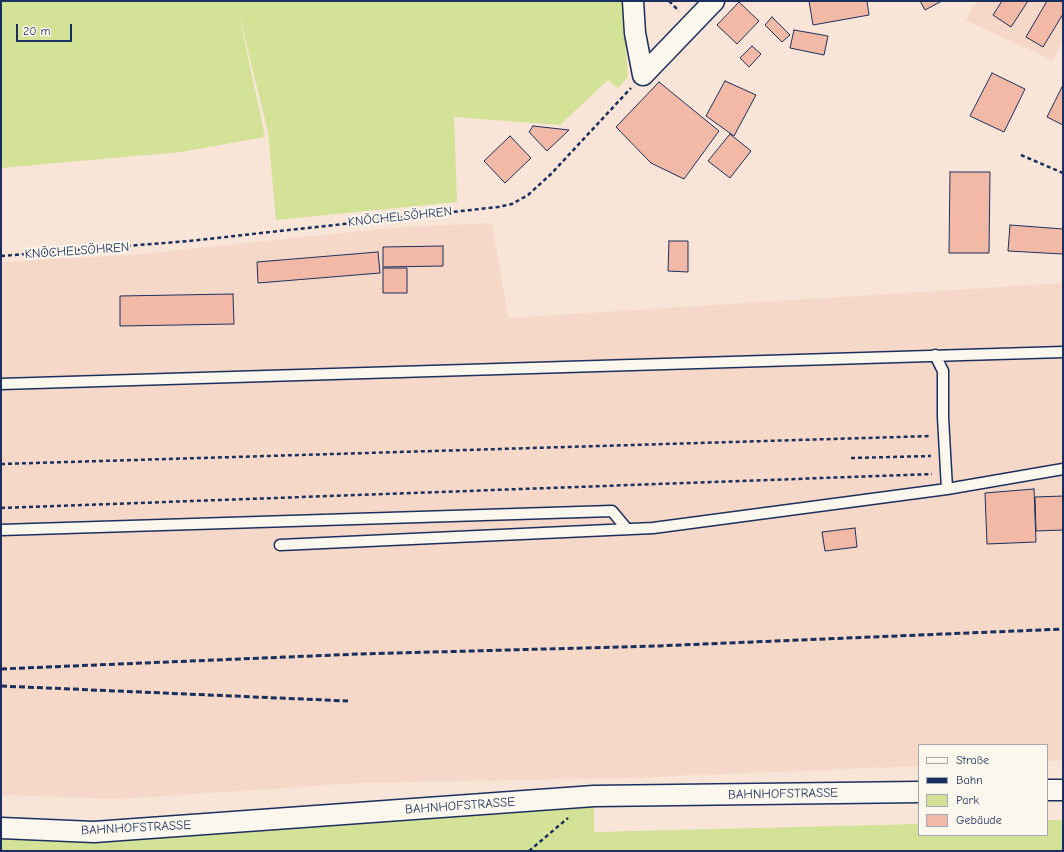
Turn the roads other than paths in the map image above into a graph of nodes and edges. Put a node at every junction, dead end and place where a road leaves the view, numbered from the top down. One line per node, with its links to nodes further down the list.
1 (633, 1): 2 (street)
2 (714, 1)
3 (1063, 352): 4 (lane)
4 (935, 355): 5 (lane); 7 (lane)
5 (1, 384)
6 (1063, 469): 7 (lane)
7 (947, 489): 8 (lane)
8 (627, 529): 9 (lane); 10 (lane)
9 (1, 530)
10 (280, 545)
11 (1048, 790): 12 (street)
12 (1063, 790)
13 (918, 792): 14 (street, BAHNHOFSTRASSE)
14 (1, 828)

